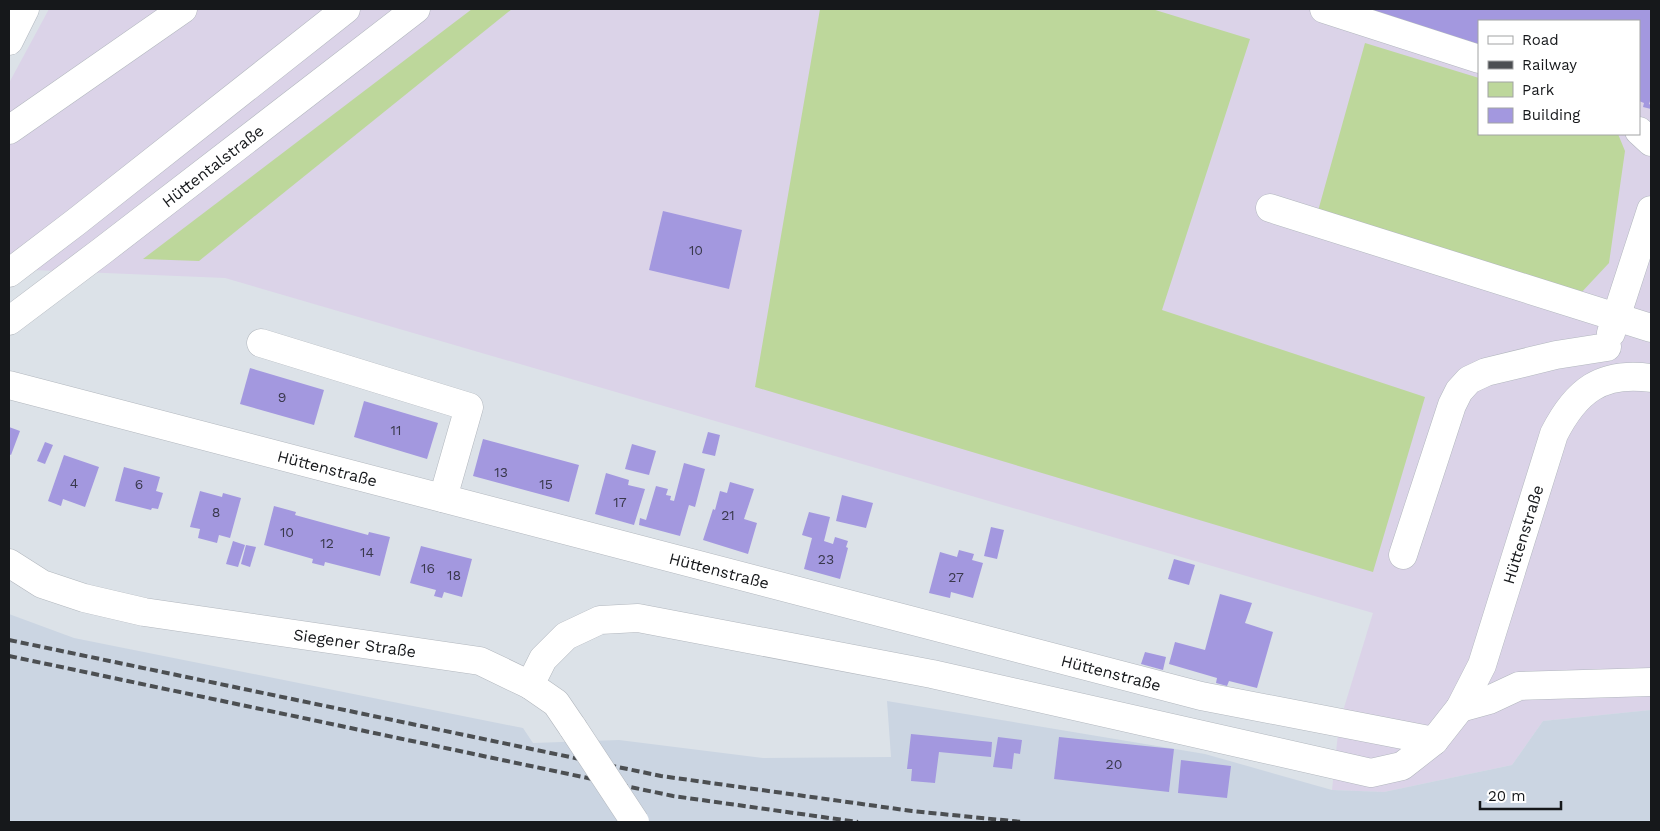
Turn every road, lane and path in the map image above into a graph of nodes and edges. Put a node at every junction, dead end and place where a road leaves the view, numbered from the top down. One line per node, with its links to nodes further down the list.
1 (25, 9): 6 (main road)
2 (183, 9): 8 (main road)
3 (346, 9): 13 (main road)
4 (416, 9): 15 (main road, Hüttentalstraße)
5 (1324, 9): 7 (main road)
6 (9, 40)
7 (1478, 59)
8 (9, 130)
9 (1640, 132): 10 (main road)
10 (1651, 142)
11 (1270, 208): 14 (main road)
12 (1651, 210): 14 (main road)
13 (9, 273)
14 (1617, 317): 16 (main road); 18 (main road)
15 (9, 321)
16 (1651, 328)
17 (261, 343): 22 (main road)
18 (1607, 347): 21 (main road); 23 (main road)
19 (1651, 378): 21 (main road, Hüttenstraße)
20 (9, 384): 22 (main road, Hüttenstraße)
21 (1594, 385): 27 (main road, Hüttenstraße)
22 (443, 498): 28 (main road, Hüttenstraße)
23 (1403, 555)
24 (9, 563): 26 (main road, Siegener Straße)
25 (1651, 682): 27 (main road)
26 (530, 685): 28 (main road, Hüttenstraße); 29 (main road, Siegener Straße, bridge)
27 (1460, 708): 28 (main road, Hüttenstraße)
28 (1434, 741)
29 (635, 822)

